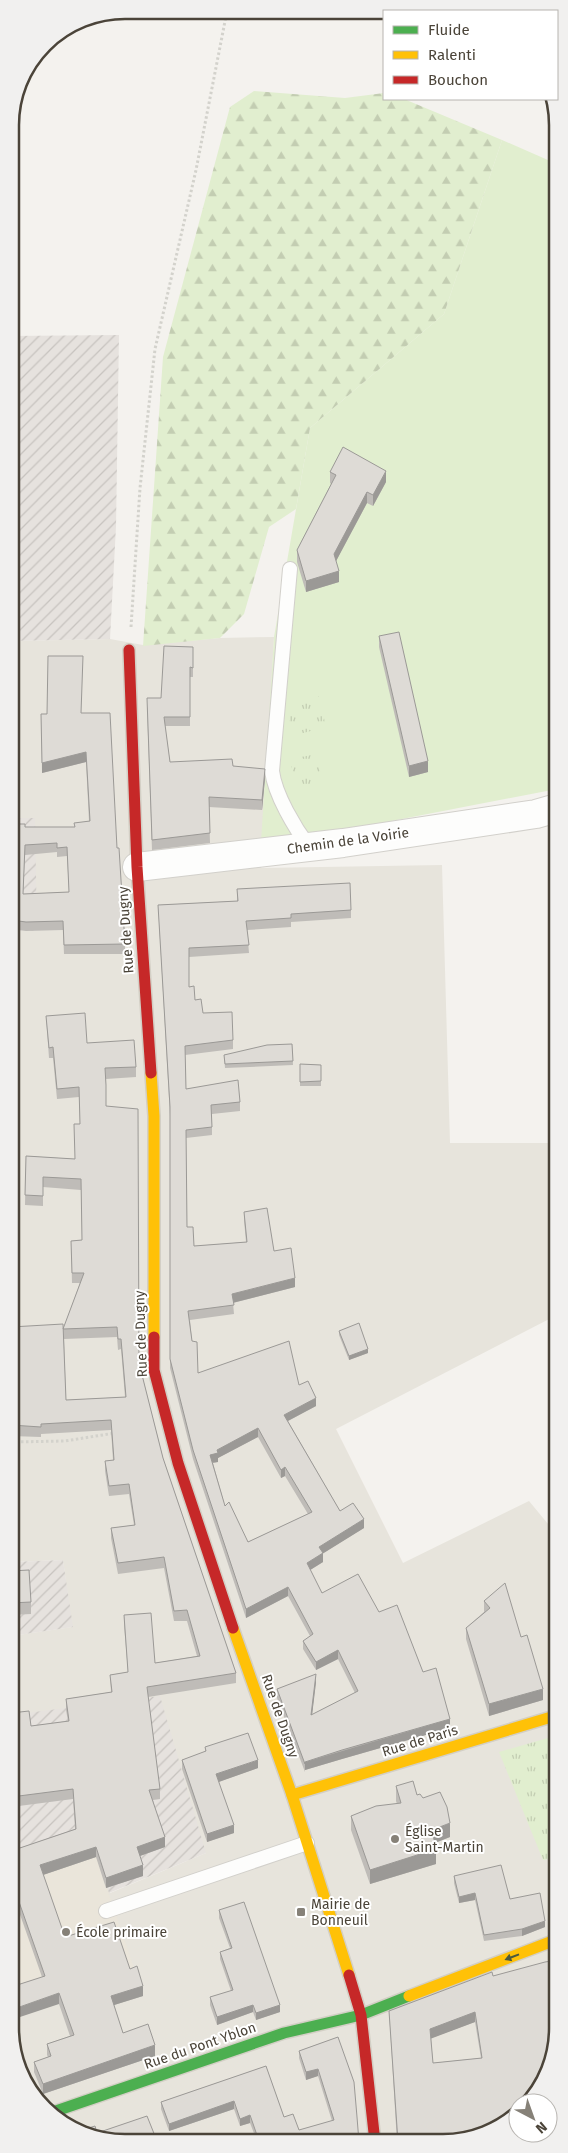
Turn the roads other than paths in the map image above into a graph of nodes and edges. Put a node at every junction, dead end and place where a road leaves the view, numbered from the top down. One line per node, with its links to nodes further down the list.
1 (290, 569): 4 (lane)
2 (129, 650): 5 (street, Rue de Dugny)
3 (549, 810): 4 (street, Chemin de la Voirie)
4 (309, 848): 5 (street, Chemin de la Voirie)
5 (137, 867): 7 (street, Rue de Dugny)
6 (549, 1718): 7 (street, Rue de Paris)
7 (292, 1795): 8 (street, Rue de Dugny)
8 (307, 1843): 9 (lane); 11 (street, Rue de Dugny)
9 (106, 1911)
10 (549, 1942): 11 (street, Rue du Pont Yblon, one-way to 11)
11 (361, 2015): 12 (street, Rue du Pont Yblon); 13 (street, Rue de Dugny)
12 (58, 2110)
13 (374, 2134)

